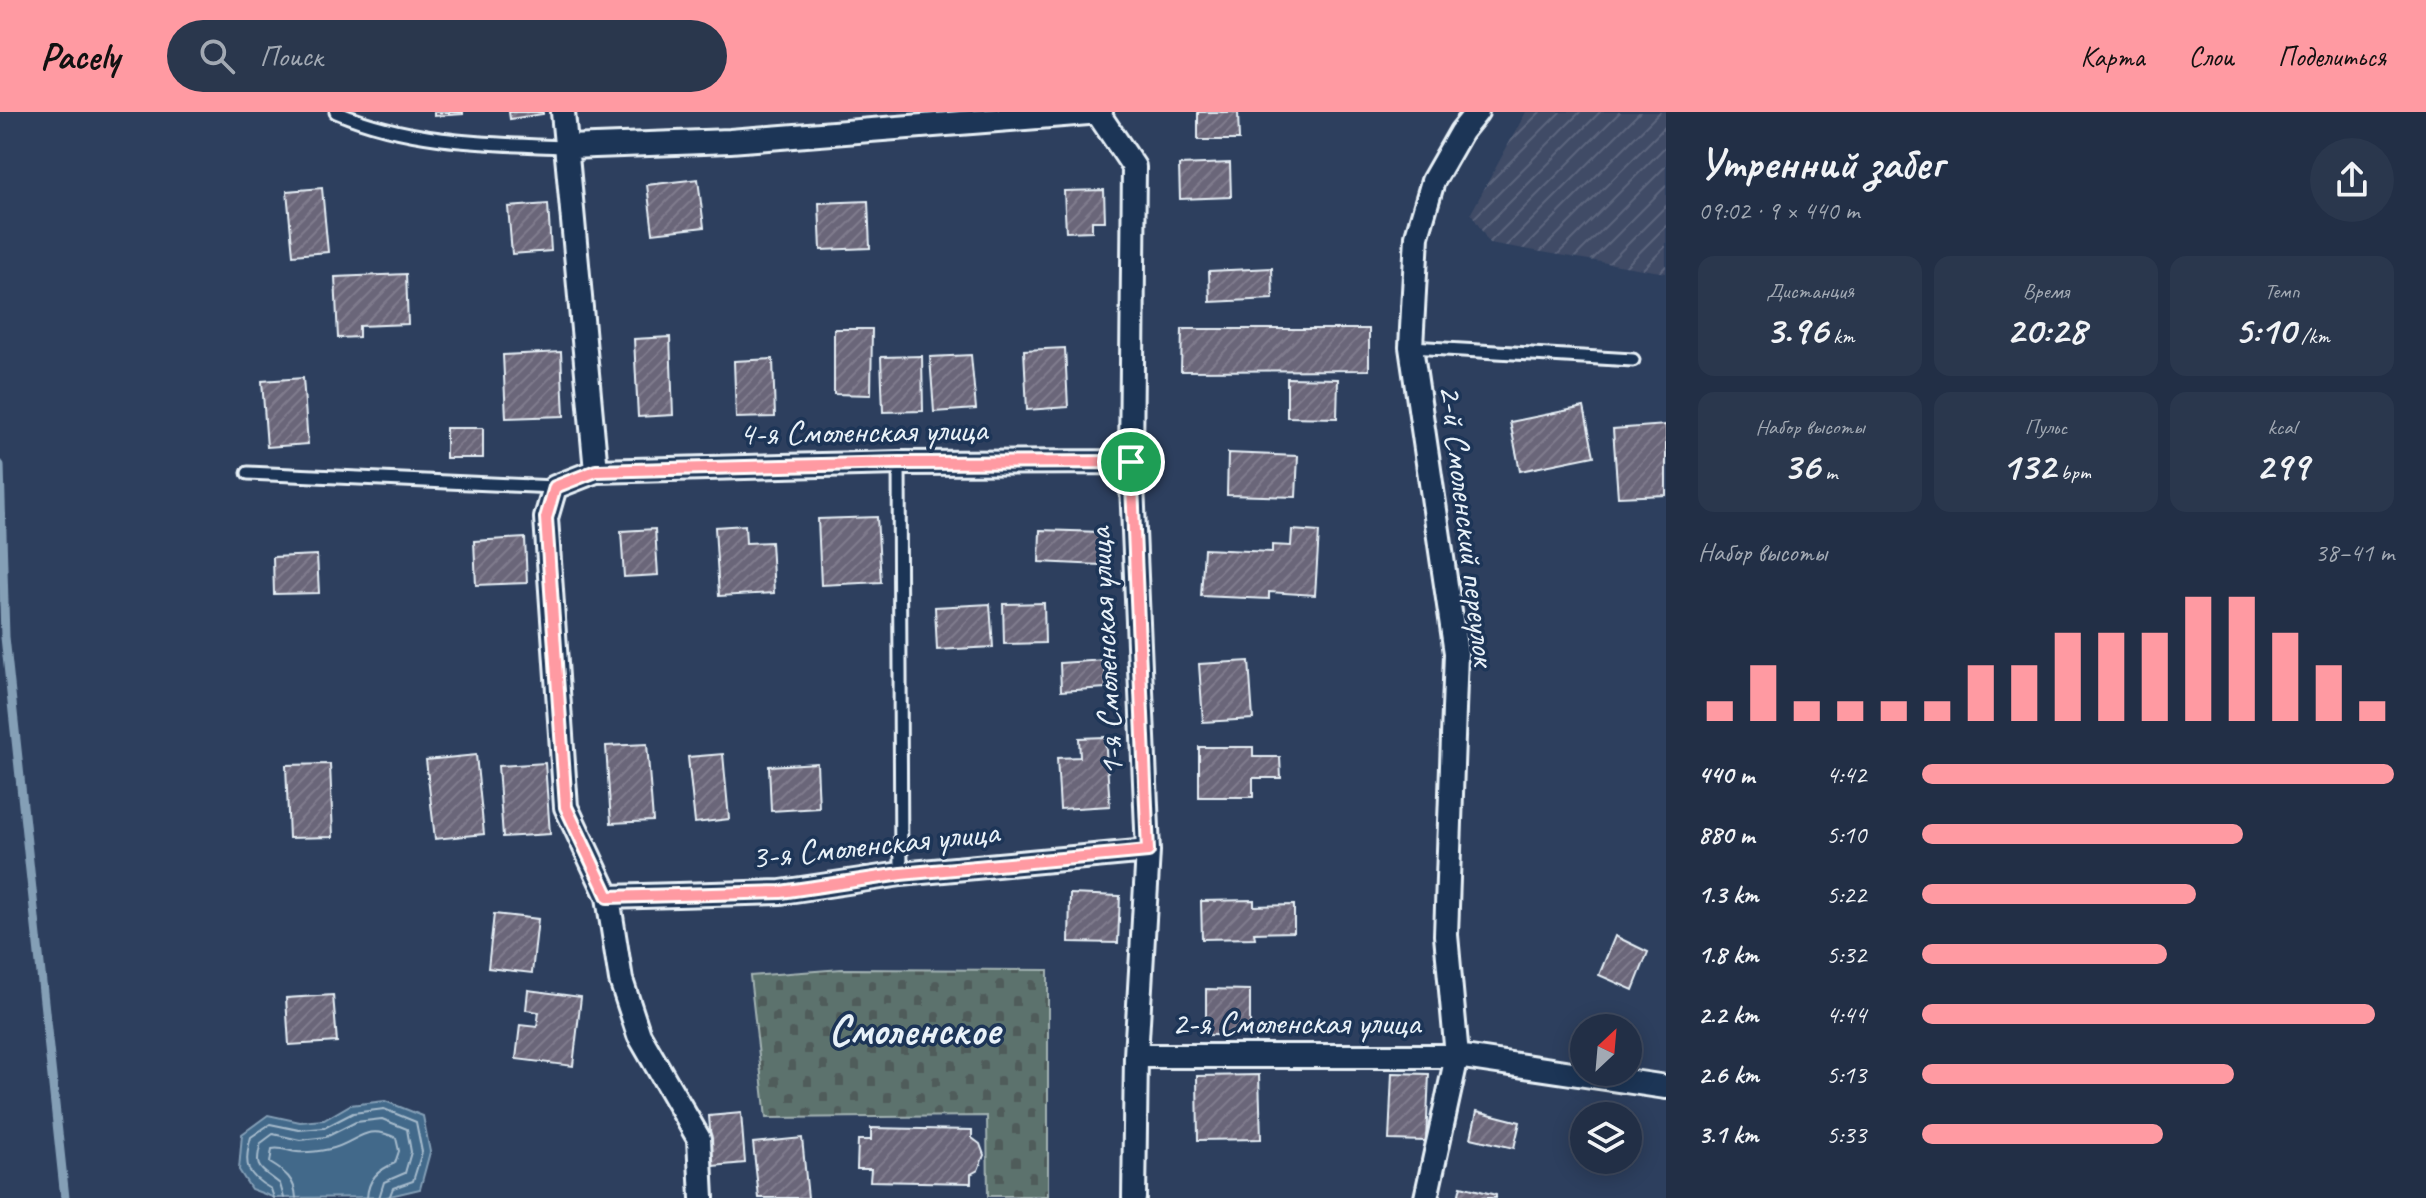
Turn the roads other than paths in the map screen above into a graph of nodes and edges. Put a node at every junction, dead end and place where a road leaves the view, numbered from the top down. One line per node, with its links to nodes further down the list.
1 (336, 112): 5 (lane)
2 (563, 112): 5 (street)
3 (1098, 112): 5 (street); 8 (street, 1-я Смоленская улица)
4 (1477, 112): 6 (street, 2-й Смоленский переулок)
5 (568, 147): 10 (street)
6 (1411, 347): 7 (lane); 17 (street, 2-й Смоленский переулок)
7 (1633, 360)
8 (1131, 462): 9 (street, 4-я Смоленская улица); 13 (street, 1-я Смоленская улица)
9 (899, 463): 10 (street, 4-я Смоленская улица); 14 (lane)
10 (596, 471): 12 (street, 4-я Смоленская улица)
11 (248, 473): 12 (lane)
12 (555, 487): 15 (street)
13 (1148, 851): 14 (street, 3-я Смоленская улица); 16 (street, 1-я Смоленская улица)
14 (901, 874): 15 (street, 3-я Смоленская улица)
15 (608, 897): 19 (street)
16 (1136, 1056): 17 (street, 2-я Смоленская улица); 20 (street, 1-я Смоленская улица)
17 (1457, 1056): 18 (street, 2-я Смоленская улица); 21 (street, 2-й Смоленский переулок)
18 (1666, 1087)
19 (702, 1198)
20 (1134, 1198)
21 (1426, 1198)

